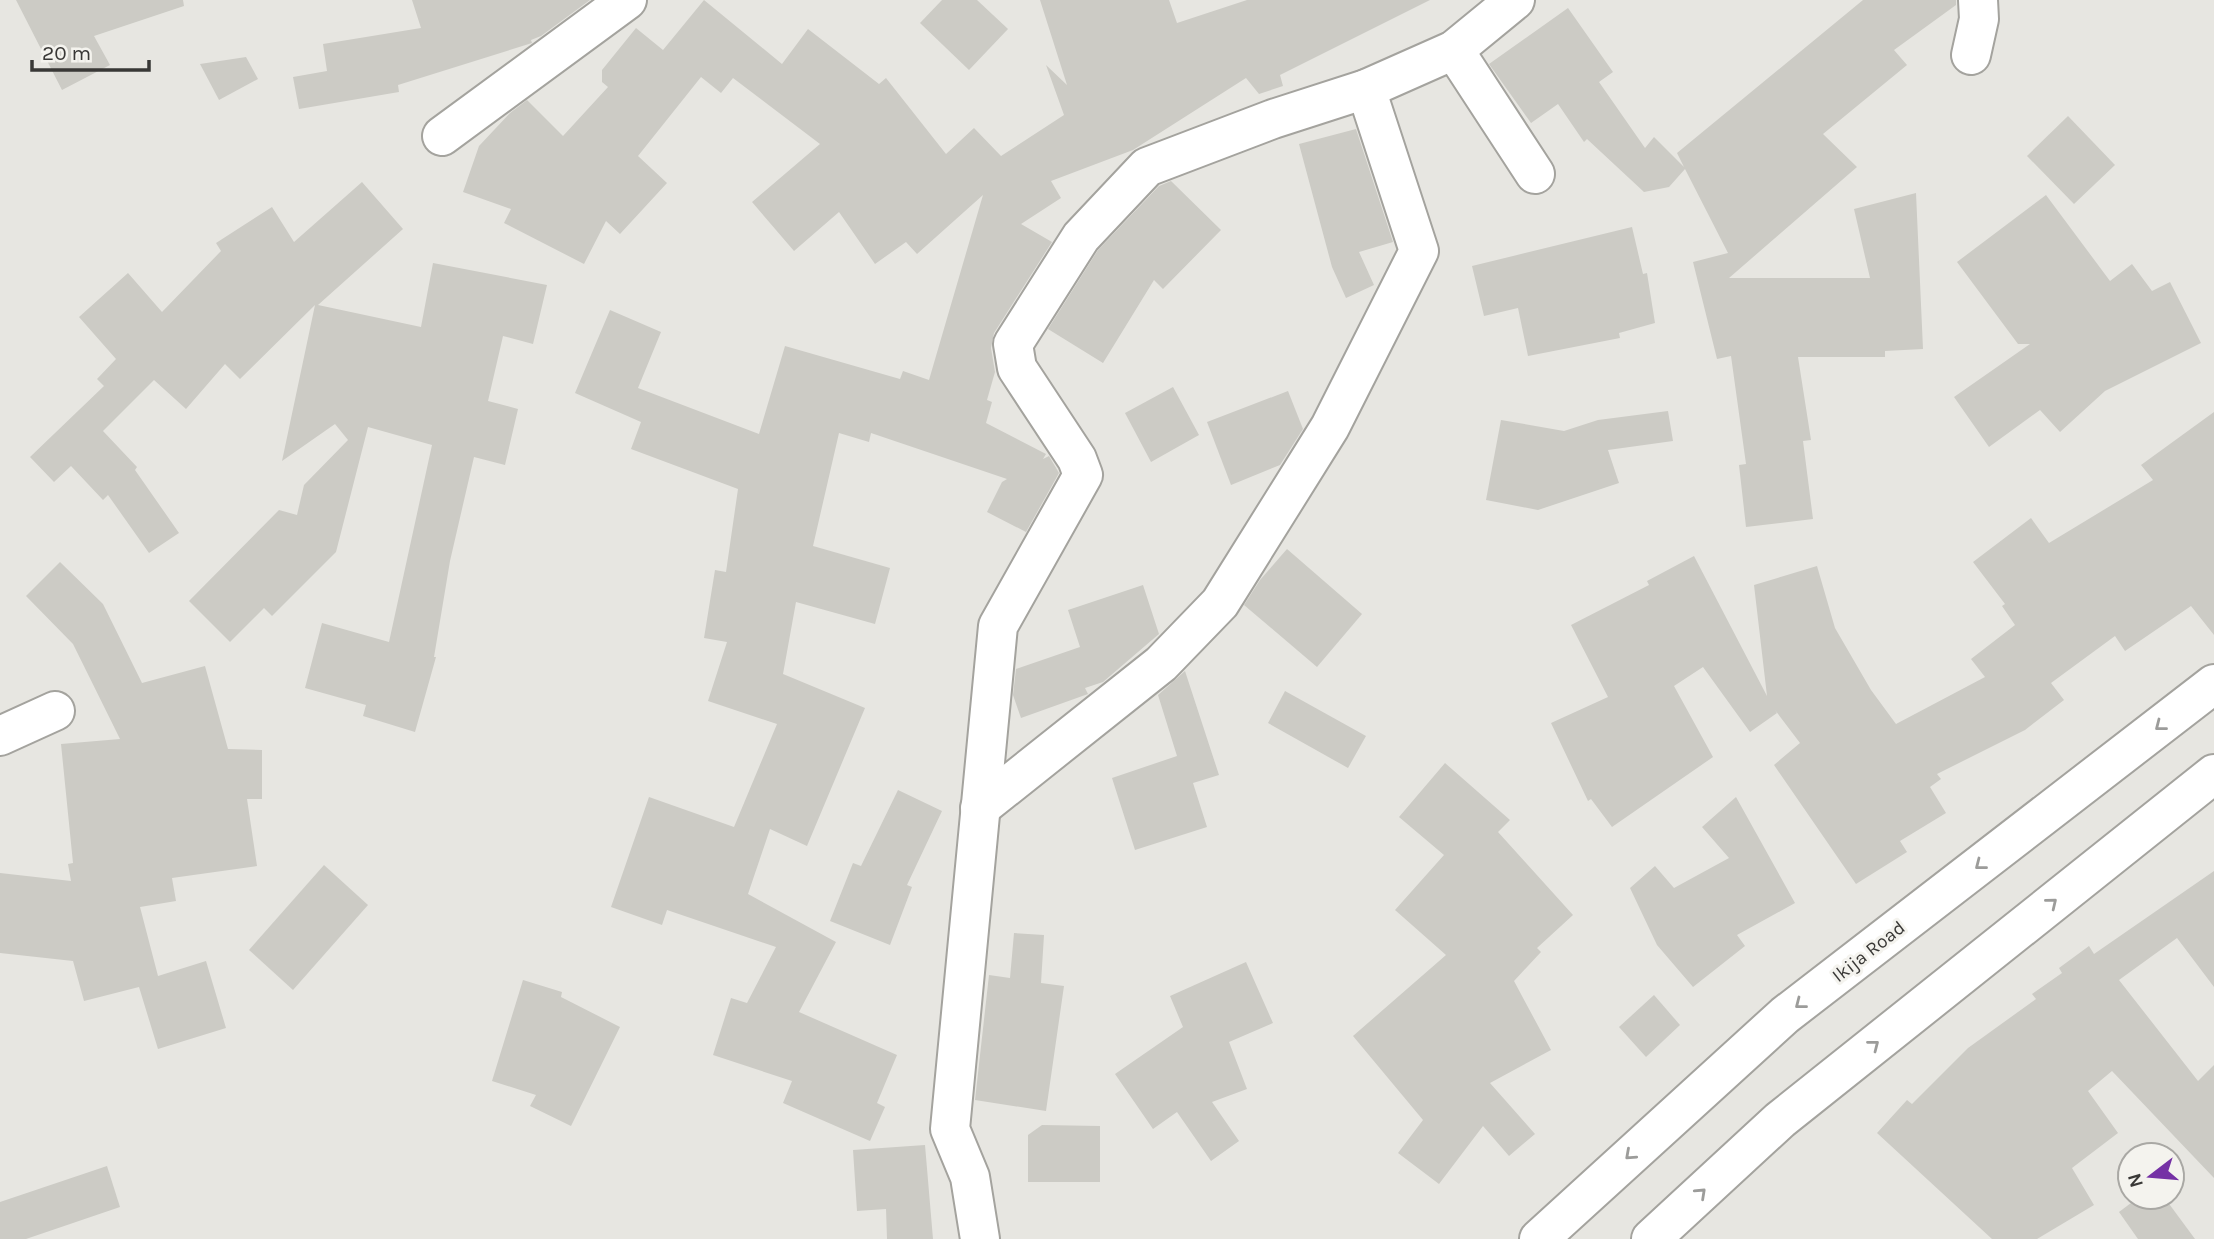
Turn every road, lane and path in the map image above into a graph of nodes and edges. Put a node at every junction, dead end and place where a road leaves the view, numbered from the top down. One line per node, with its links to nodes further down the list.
1 (627, 0): 7 (street)
2 (1515, 0): 4 (street)
3 (1978, 0): 5 (street)
4 (1454, 50): 6 (street); 8 (street)
5 (1971, 55)
6 (1366, 89): 13 (street); 13 (street)
7 (442, 136)
8 (1535, 174)
9 (2214, 684): 15 (street, Ikija Road, one-way to 15)
10 (55, 711): 11 (street)
11 (0, 736)
12 (2214, 774): 16 (street, one-way to 12)
13 (980, 808): 14 (street)
14 (980, 1239)
15 (1539, 1239)
16 (1651, 1239)

